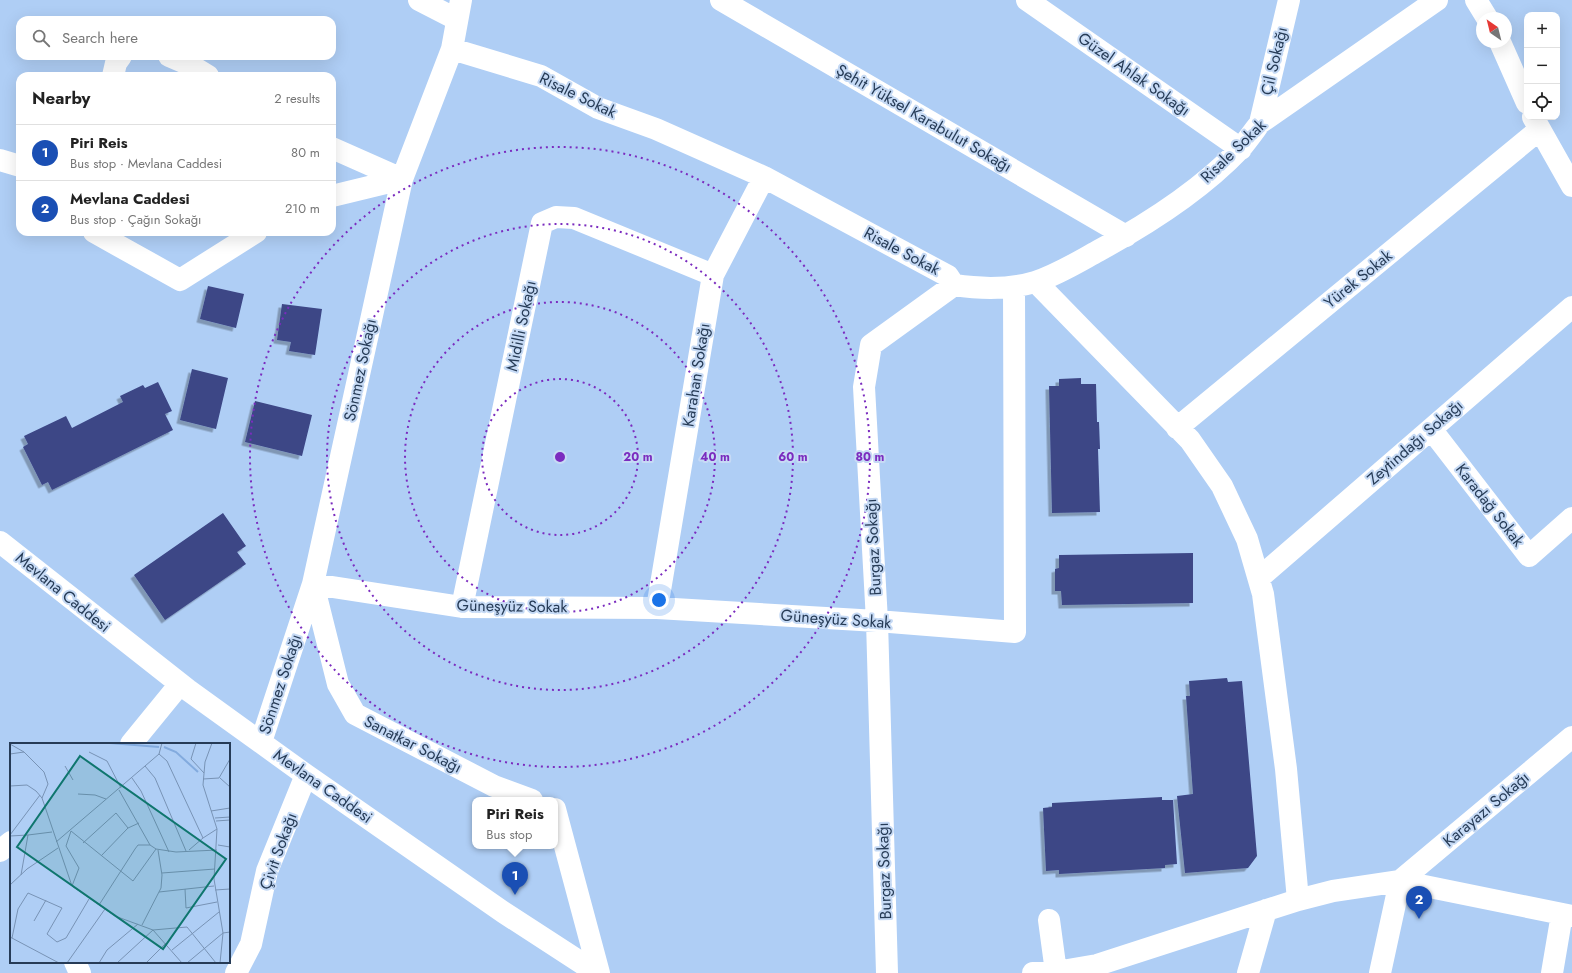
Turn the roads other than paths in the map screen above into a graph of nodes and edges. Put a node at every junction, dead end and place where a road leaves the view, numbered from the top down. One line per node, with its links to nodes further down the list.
1 (419, 0): 7 (street)
2 (721, 0): 28 (street, Şehit Yüksel Karabulut Sokağı)
3 (1027, 0): 18 (street, Güzel Ahlak Sokağı)
4 (1289, 0): 16 (street, Çil Sokağı)
5 (1437, 0): 16 (street, Risale Sokak)
6 (1476, 0): 8 (street)
7 (459, 9): 10 (street, Sönmez Sokağı)
8 (1483, 12)
9 (1503, 48): 15 (street)
10 (452, 49): 22 (street, Risale Sokak); 23 (street, Sönmez Sokağı)
11 (118, 60): 13 (street)
12 (180, 60): 14 (street)
13 (114, 72)
14 (202, 72)
15 (1524, 96)
16 (1260, 123): 18 (street, Risale Sokak)
17 (1536, 123): 24 (street); 34 (street, Yürek Sokak)
18 (1240, 149): 28 (street, Risale Sokak)
19 (336, 150): 23 (street)
20 (0, 160): 21 (street)
21 (16, 165)
22 (764, 177): 29 (street, Karahan Sokağı); 31 (street, Risale Sokak)
23 (402, 179): 25 (street); 39 (street, Sönmez Sokağı)
24 (1572, 186)
25 (336, 195)
26 (101, 236): 27 (street)
27 (250, 236)
28 (1126, 236): 30 (street, Risale Sokak)
29 (713, 275): 40 (street, Midilli Sokağı); 41 (street, Karahan Sokağı)
30 (1036, 282): 32 (street, Risale Sokak); 34 (street)
31 (954, 285): 32 (street, Risale Sokak); 42 (street, Burgaz Sokağı)
32 (1014, 286): 42 (street, Güneşyüz Sokak)
33 (1572, 307): 35 (street, Zeytindağı Sokağı)
34 (1177, 428): 38 (street)
35 (1431, 429): 36 (street, Karadağ Sokak); 38 (street, Zeytindağı Sokağı)
36 (1572, 518)
37 (0, 542): 43 (street, Mevlana Caddesi)
38 (1259, 578): 53 (street)
39 (313, 584): 40 (street, Güneşyüz Sokak); 45 (street, Sönmez Sokağı); 48 (street, Sanatkar Sokağı)
40 (462, 607): 41 (street, Güneşyüz Sokak)
41 (657, 608): 42 (street, Güneşyüz Sokak)
42 (877, 621): 63 (street, Burgaz Sokağı)
43 (180, 684): 45 (street, Mevlana Caddesi); 46 (street)
44 (1572, 737): 52 (street, Karayazı Sokağı)
45 (261, 742): 47 (street, Mevlana Caddesi)
46 (132, 743)
47 (306, 775): 61 (street, Çivit Sokağı); 62 (street, Mevlana Caddesi)
48 (524, 797)
49 (558, 820): 62 (street)
50 (10, 843): 51 (street)
51 (0, 851)
52 (1400, 881): 53 (street); 55 (street); 66 (street)
53 (1298, 900): 54 (street)
54 (1266, 910): 58 (street); 65 (street)
55 (1567, 915): 67 (street)
56 (1049, 920): 59 (street)
57 (75, 963): 60 (street)
58 (1098, 969): 59 (street)
59 (1056, 972): 64 (street)
60 (80, 973)
61 (236, 973)
62 (598, 973)
63 (887, 973)
64 (1033, 973)
65 (1248, 973)
66 (1380, 973)
67 (1552, 973)

